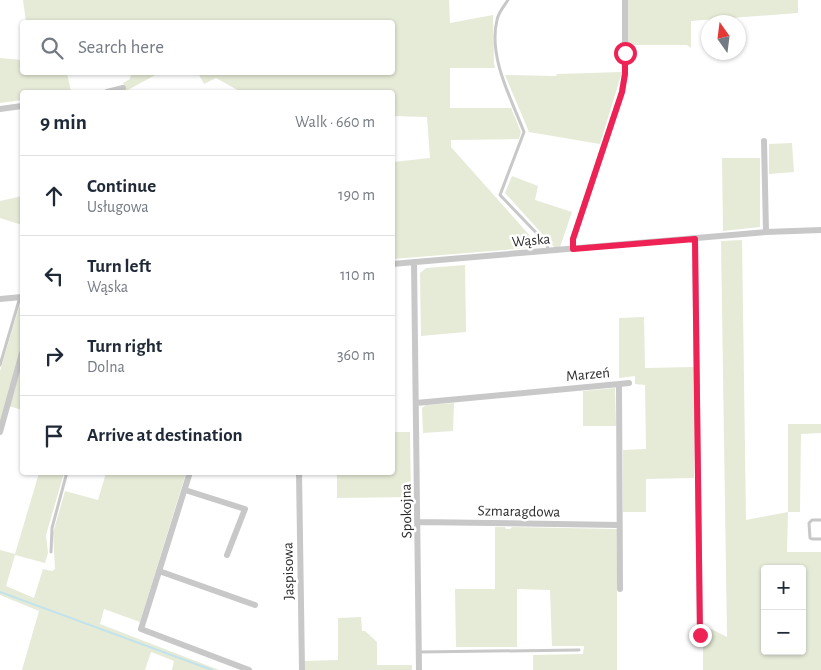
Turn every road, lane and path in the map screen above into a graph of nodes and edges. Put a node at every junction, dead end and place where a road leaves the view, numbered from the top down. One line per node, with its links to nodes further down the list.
1 (508, 0): 12 (lane)
2 (625, 0): 11 (street)
3 (123, 88): 4 (street)
4 (120, 90)
5 (20, 106): 6 (street)
6 (0, 109)
7 (764, 141): 9 (street)
8 (821, 230): 9 (street, Wąska)
9 (766, 232): 10 (street, Wąska)
10 (695, 239): 11 (street, Wąska); 37 (street)
11 (573, 249): 12 (street, Wąska)
12 (548, 251): 13 (street, Wąska)
13 (414, 262): 14 (street, Wąska); 22 (street, Spokojna)
14 (395, 264)
15 (20, 297): 16 (street)
16 (0, 299)
17 (20, 300): 19 (lane)
18 (20, 360): 23 (street)
19 (0, 365)
20 (629, 383): 21 (street)
21 (619, 384): 22 (street, Marzeń); 30 (street, Marzeń)
22 (416, 402): 29 (street, Spokojna)
23 (0, 432)
24 (66, 475): 32 (lane)
25 (189, 475): 27 (street)
26 (299, 475): 41 (street, Jaspisowa)
27 (185, 490): 33 (street); 34 (street)
28 (821, 520): 31 (lane)
29 (418, 522): 30 (street, Szmaragdowa); 39 (street, Spokojna)
30 (618, 525): 35 (street, Marzeń)
31 (821, 539)
32 (51, 552)
33 (227, 555)
34 (159, 571): 36 (street); 40 (street)
35 (620, 589)
36 (255, 605)
37 (700, 635)
38 (579, 650): 39 (lane)
39 (420, 652): 42 (street, Spokojna)
40 (249, 670)
41 (302, 670)
42 (420, 670)

